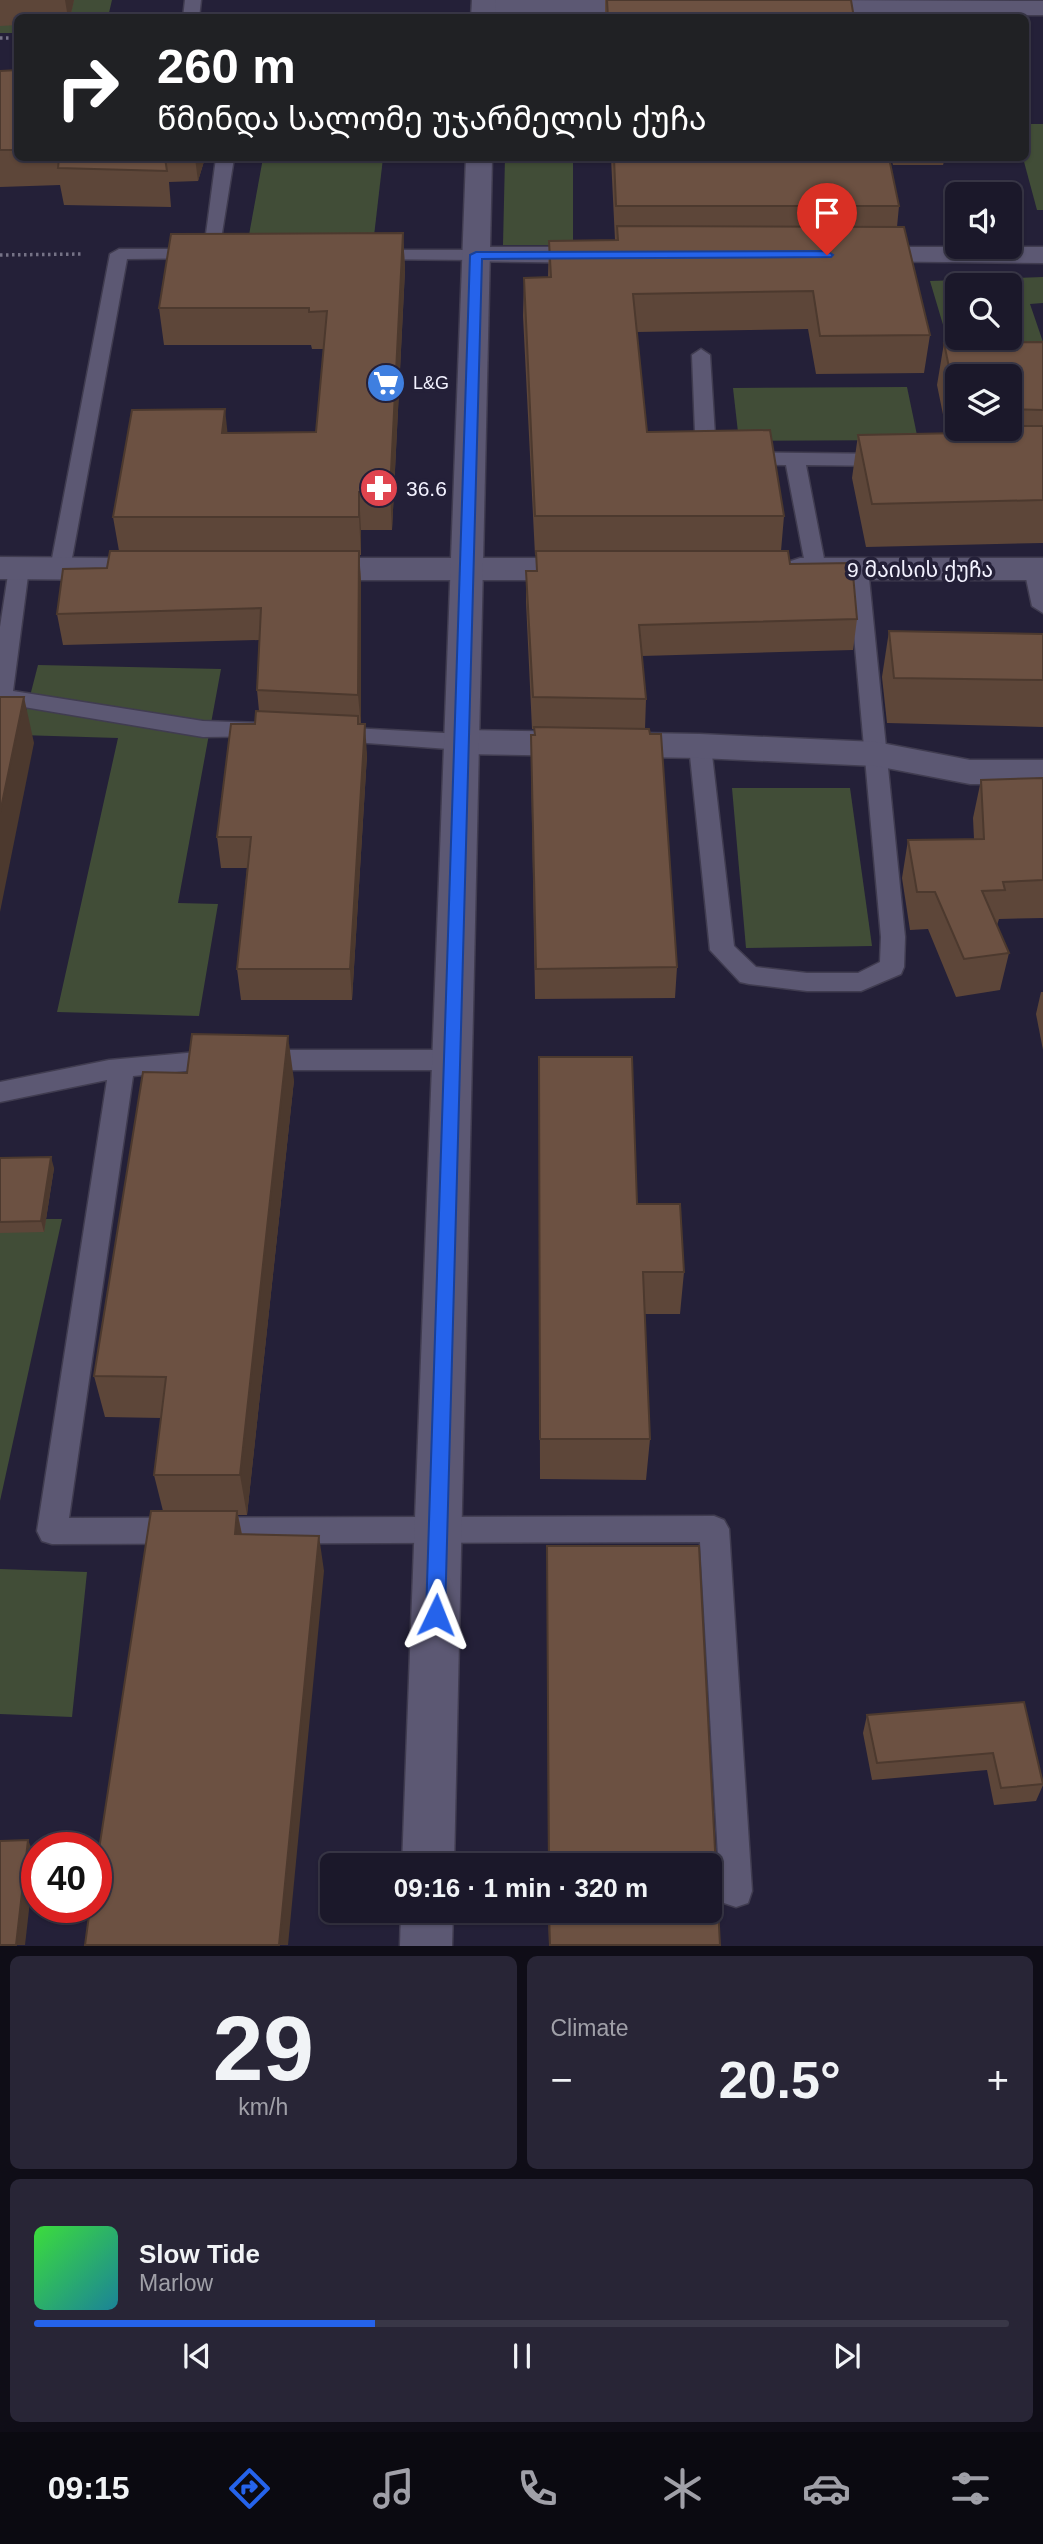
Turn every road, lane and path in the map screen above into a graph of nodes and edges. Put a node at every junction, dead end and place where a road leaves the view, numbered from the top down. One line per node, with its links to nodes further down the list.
1 (679, 7): 3 (street)
2 (775, 7): 4 (street)
3 (484, 8)
4 (1043, 8)
5 (225, 161): 7 (lane)
6 (479, 161): 10 (street)
7 (119, 254): 8 (path); 19 (lane)
8 (0, 255)
9 (351, 255): 10 (lane)
10 (476, 255): 11 (street); 22 (street)
11 (628, 255)
12 (836, 255): 13 (street)
13 (1043, 255)
14 (701, 355): 15 (lane)
15 (796, 459): 16 (lane); 25 (lane)
16 (905, 460)
17 (10, 568): 19 (street); 28 (lane)
18 (858, 568): 25 (street, 9 მაისის ქუჩა); 26 (street, 9 მაისის ქუჩა); 33 (lane)
19 (60, 569): 20 (street)
20 (155, 569)
21 (277, 569): 22 (street)
22 (467, 569): 23 (street); 31 (street)
23 (621, 569)
24 (775, 569): 25 (street, 9 მაისის ქუჩა)
25 (816, 569)
26 (1038, 569): 27 (lane)
27 (1043, 606)
28 (0, 696): 29 (lane)
29 (282, 732)
30 (309, 734): 31 (lane)
31 (462, 742): 32 (street); 35 (street)
32 (700, 746): 33 (street); 33 (lane)
33 (876, 754): 34 (street)
34 (1043, 772)
35 (453, 1060): 36 (lane); 38 (street)
36 (122, 1068): 37 (lane); 38 (lane)
37 (0, 1092)
38 (438, 1532): 39 (street); 40 (lane)
39 (428, 1853)
40 (736, 1891)
41 (426, 1923): 42 (street)
42 (425, 1945)

